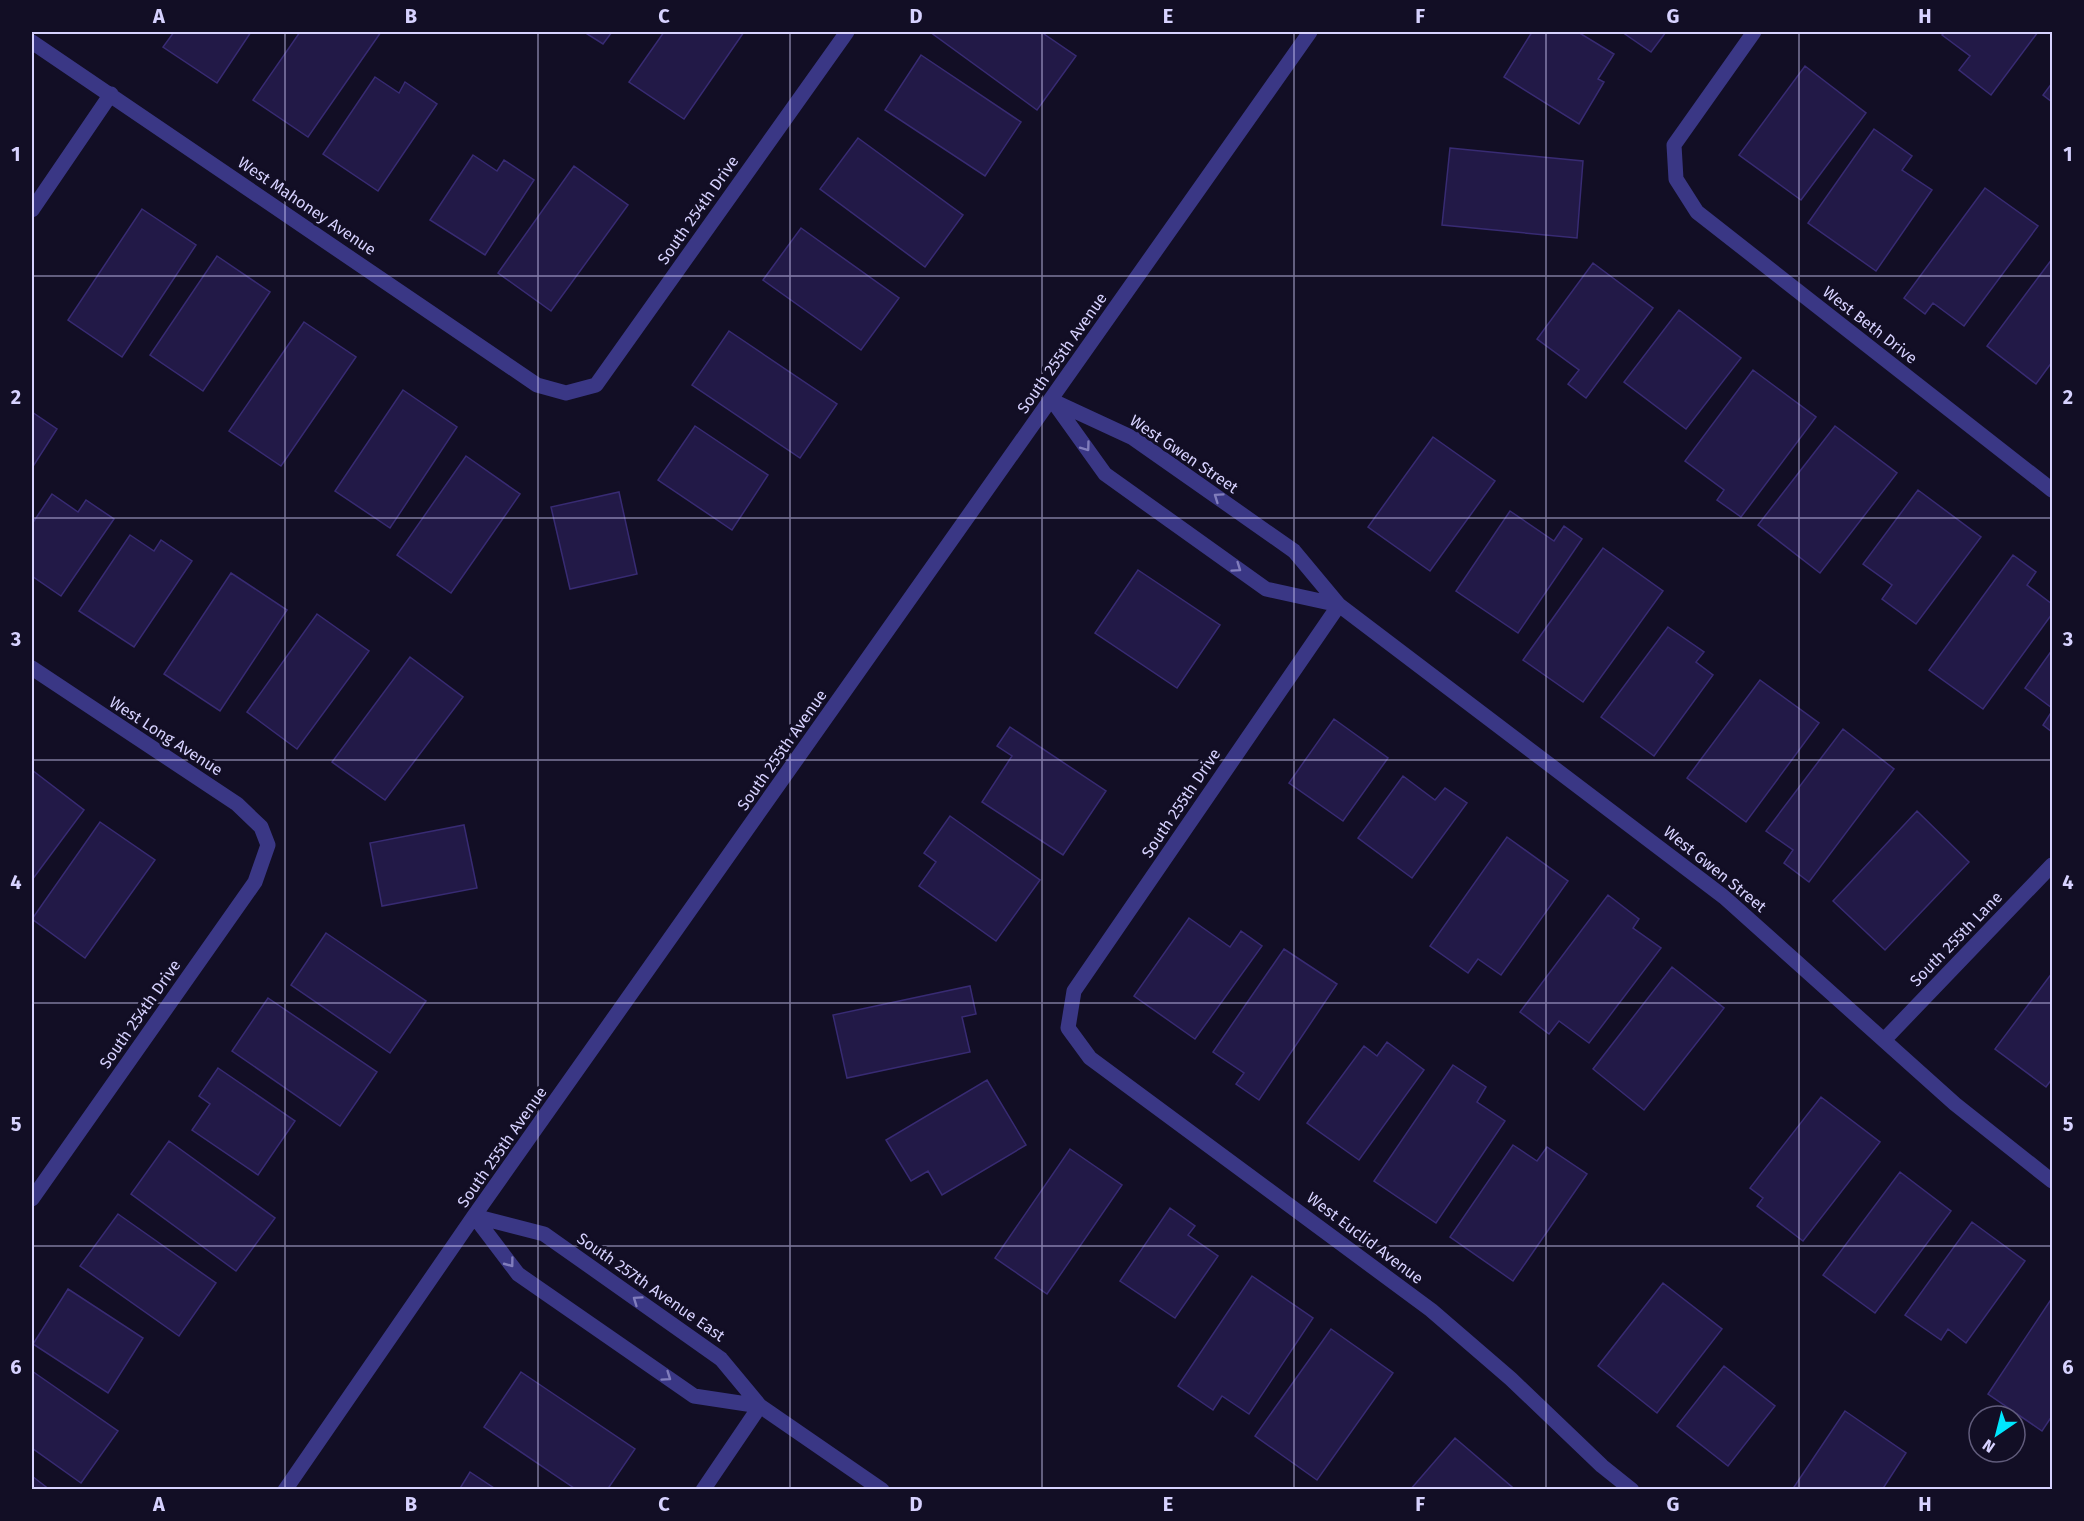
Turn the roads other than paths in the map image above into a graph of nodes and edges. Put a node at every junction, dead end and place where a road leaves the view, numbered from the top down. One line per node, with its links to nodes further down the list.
1 (847, 32): 7 (street, South 254th Drive)
2 (1310, 32): 8 (street, South 255th Avenue)
3 (1754, 32): 9 (street, West Beth Drive)
4 (32, 42): 5 (street, West Mahoney Avenue)
5 (111, 94): 6 (street); 7 (street, West Mahoney Avenue)
6 (32, 210)
7 (566, 393)
8 (1051, 400): 10 (street, West Gwen Street, one-way to 8); 10 (street, West Gwen Street, one-way to 10); 18 (street, South 255th Avenue)
9 (2052, 490)
10 (1339, 605): 14 (street, South 255th Drive); 15 (street, West Gwen Street)
11 (32, 668): 12 (street, West Long Avenue)
12 (268, 845): 17 (street, South 254th Drive)
13 (2052, 865): 15 (street, South 255th Lane)
14 (1068, 1028): 23 (street, West Euclid Avenue)
15 (1885, 1039): 16 (street, West Gwen Street)
16 (2052, 1181)
17 (32, 1199)
18 (474, 1216): 19 (street, South 257th Avenue East, one-way to 18); 19 (street, one-way to 19); 20 (street, South 255th Avenue)
19 (760, 1406): 21 (street); 22 (street)
20 (285, 1490)
21 (703, 1490)
22 (882, 1490)
23 (1632, 1490)

